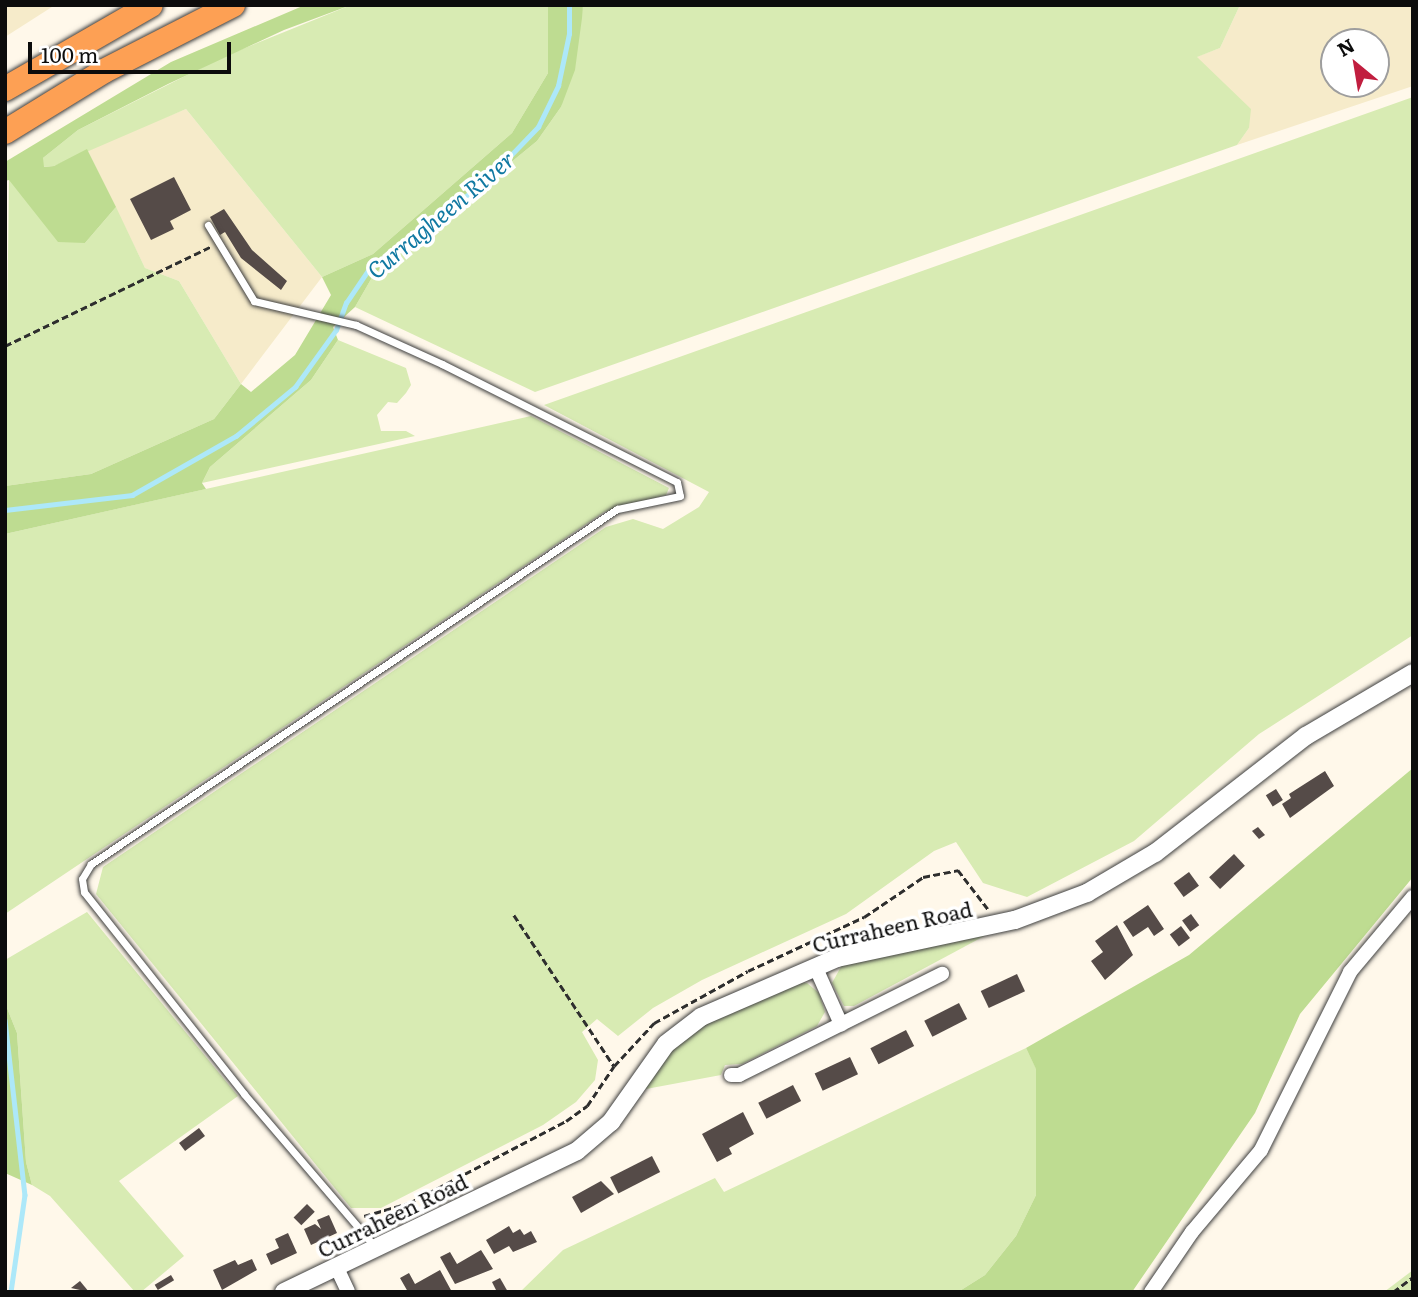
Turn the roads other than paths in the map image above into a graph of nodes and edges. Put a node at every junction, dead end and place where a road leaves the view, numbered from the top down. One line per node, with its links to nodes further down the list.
1 (151, 5): 3 (highway)
2 (233, 5): 4 (highway)
3 (5, 89)
4 (5, 132)
5 (208, 225): 12 (lane)
6 (1413, 673): 8 (street, Curraheen Road)
7 (1413, 897): 16 (street)
8 (815, 966): 10 (street); 12 (street, Curraheen Road)
9 (942, 974): 10 (street)
10 (841, 1024): 11 (street)
11 (731, 1075)
12 (377, 1249): 13 (street, Curraheen Road)
13 (337, 1268): 14 (street, Curraheen Road); 15 (street)
14 (284, 1292)
15 (348, 1292)
16 (1151, 1292)

